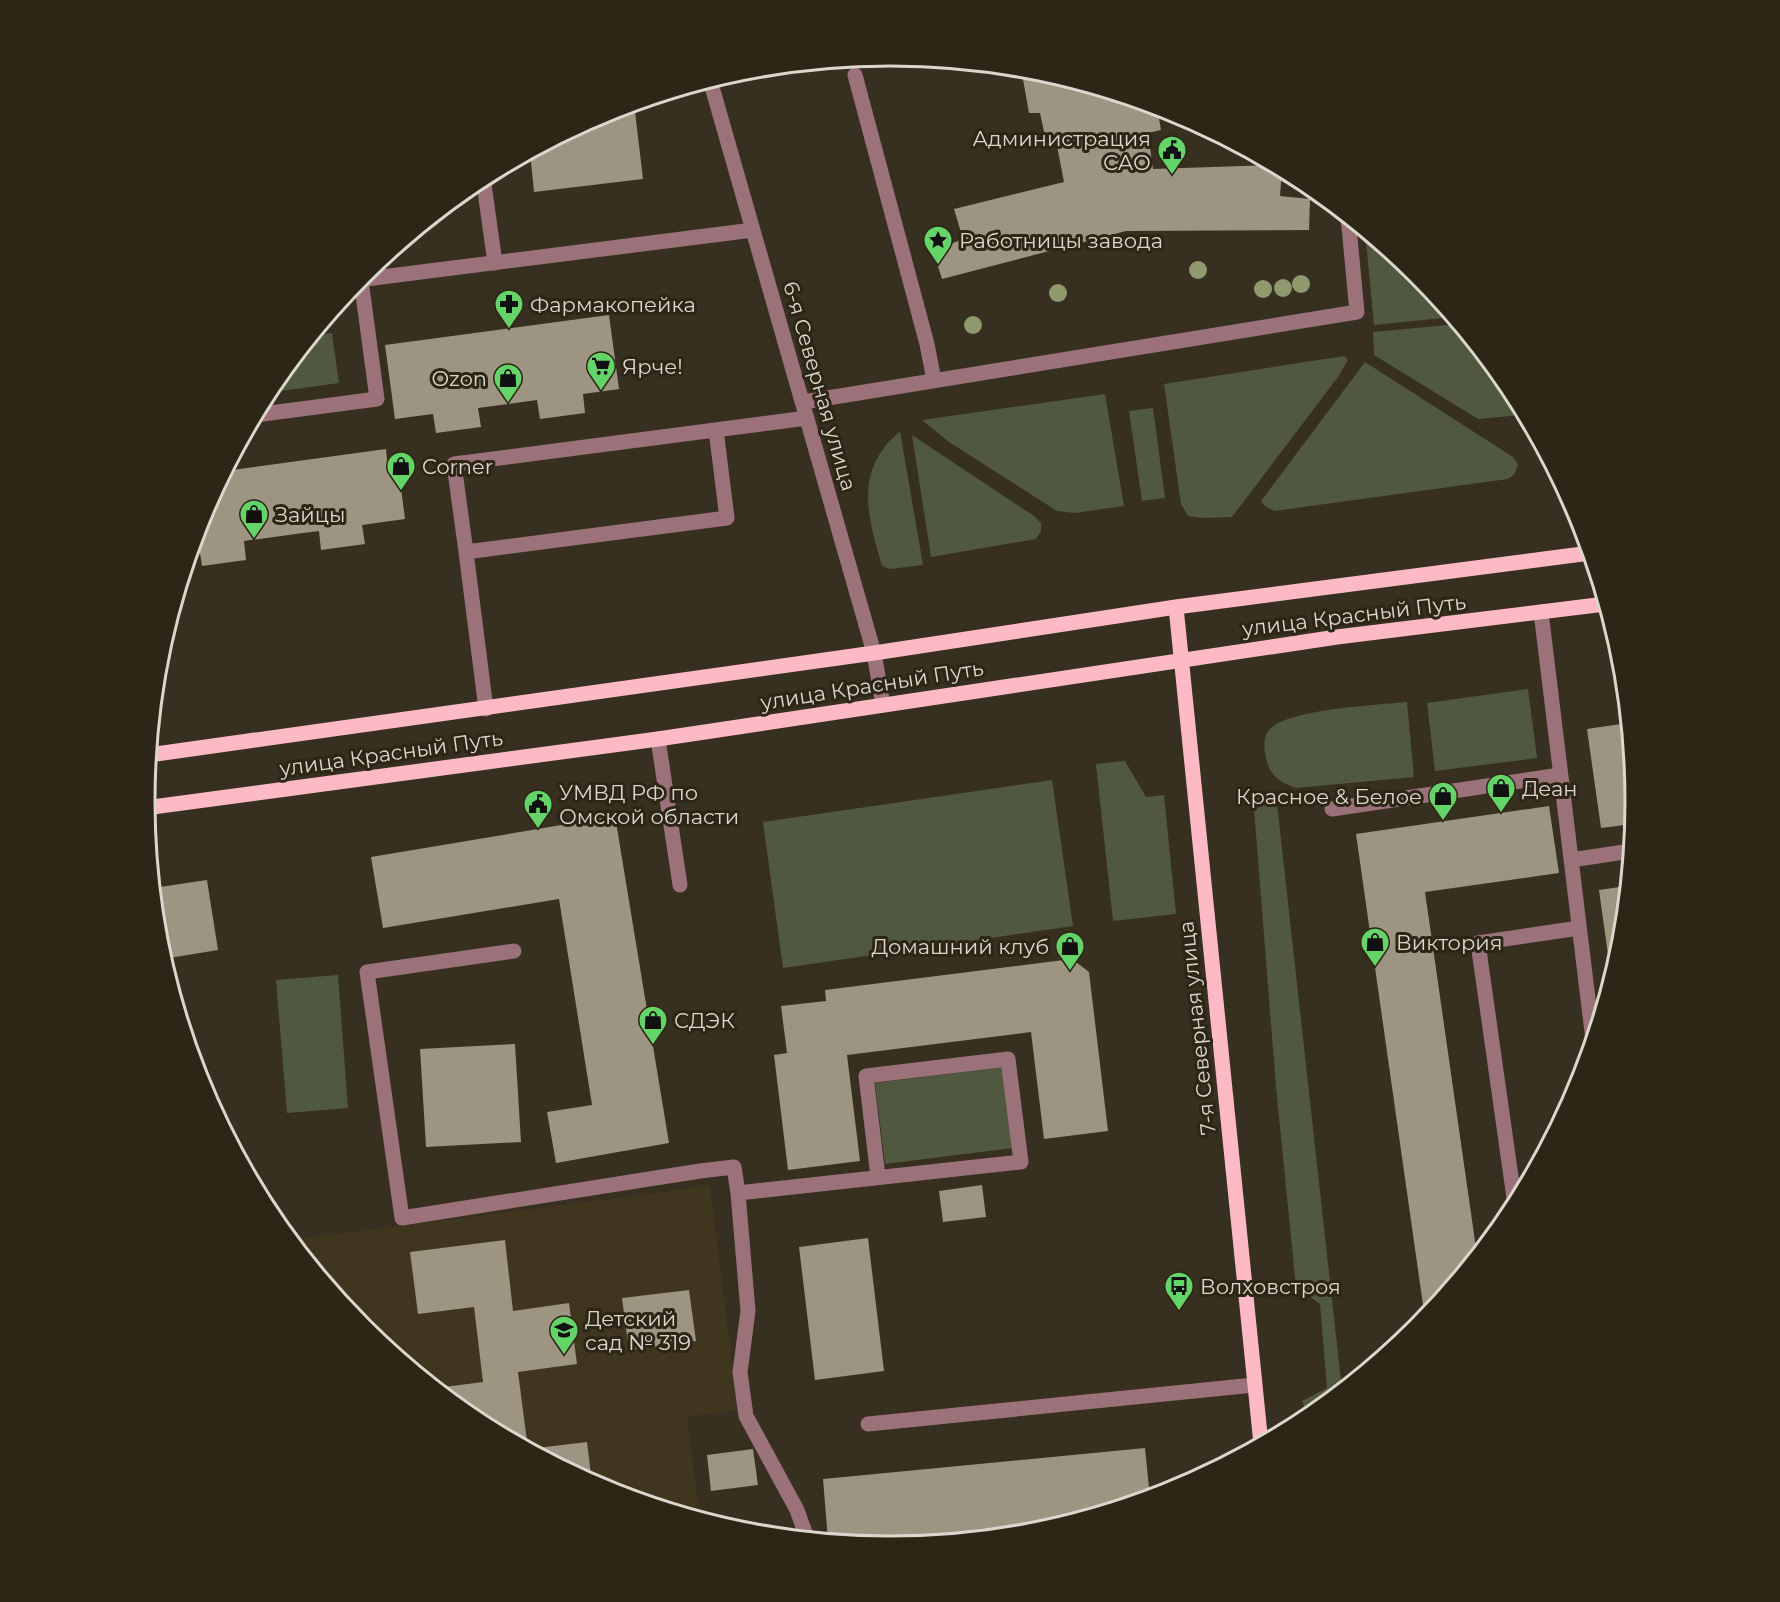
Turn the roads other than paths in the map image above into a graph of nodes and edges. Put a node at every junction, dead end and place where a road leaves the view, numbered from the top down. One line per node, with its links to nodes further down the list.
1 (855, 75): 9 (street)
2 (712, 88): 5 (street, 6-я Северная улица)
3 (485, 188): 6 (street)
4 (1349, 227): 9 (street)
5 (753, 230): 6 (street); 10 (street, 6-я Северная улица)
6 (495, 263): 7 (street)
7 (373, 278)
8 (361, 290): 11 (street)
9 (934, 380): 10 (street)
10 (802, 402): 12 (street, 6-я Северная улица)
11 (266, 414)
12 (807, 418): 13 (street); 19 (street, 6-я Северная улица)
13 (716, 430): 14 (street); 14 (street)
14 (466, 552): 22 (street)
15 (1582, 554): 17 (main road, улица Красный Путь)
16 (1598, 605): 18 (main road, улица Красный Путь)
17 (1176, 607): 19 (main road, улица Красный Путь); 20 (main road, 7-я Северная улица)
18 (1541, 612): 20 (main road, улица Красный Путь); 25 (street)
19 (874, 653): 21 (street, 6-я Северная улица); 22 (main road, улица Красный Путь)
20 (1181, 660): 21 (main road, улица Красный Путь); 37 (main road, 7-я Северная улица)
21 (883, 705): 23 (main road, улица Красный Путь)
22 (486, 709): 24 (main road, улица Красный Путь)
23 (658, 739): 26 (main road, улица Красный Путь); 30 (street)
24 (157, 754)
25 (1560, 775): 27 (street); 29 (street)
26 (155, 807)
27 (1332, 809)
28 (1623, 852): 29 (street)
29 (1571, 860): 31 (street)
30 (680, 885)
31 (1579, 928): 33 (street); 35 (street)
32 (514, 951): 36 (street)
33 (1591, 1022)
34 (878, 1177): 34 (street); 36 (street)
35 (1513, 1190)
36 (738, 1193): 40 (street)
37 (1254, 1385): 38 (street); 39 (main road, 7-я Северная улица)
38 (868, 1424)
39 (1260, 1437)
40 (804, 1531)

